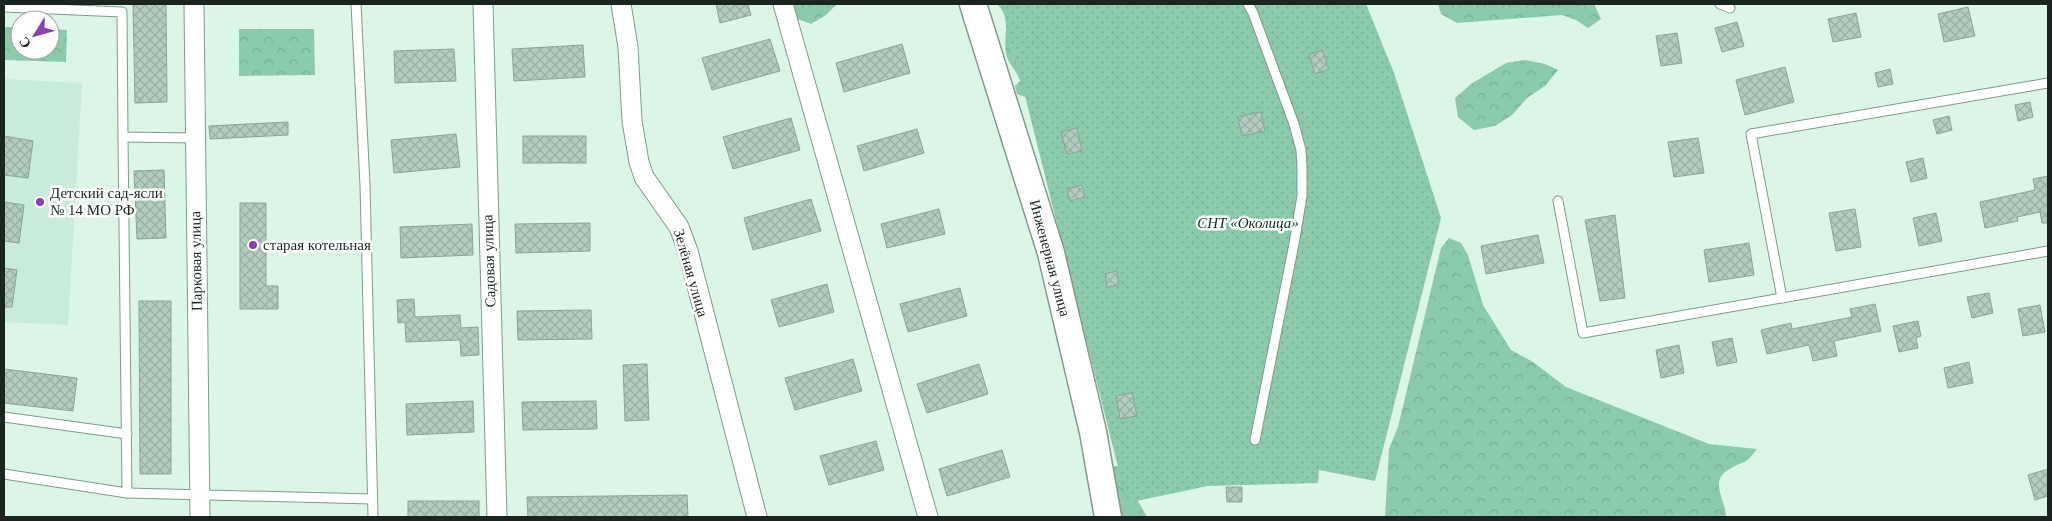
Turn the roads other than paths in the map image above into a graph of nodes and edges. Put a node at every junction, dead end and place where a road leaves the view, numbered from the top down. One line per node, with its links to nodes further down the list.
1 (194, 4): 14 (street, Парковая улица)
2 (356, 4): 24 (lane)
3 (482, 4): 27 (street, Садовая улица)
4 (621, 4): 28 (street, Зелёная улица)
5 (783, 4): 29 (street)
6 (974, 4): 30 (street, Инженерная улица)
7 (1248, 4): 20 (lane)
8 (1720, 4): 11 (lane)
9 (4, 7): 10 (lane)
10 (122, 8): 13 (lane)
11 (1730, 8)
12 (2048, 83): 17 (lane)
13 (123, 137): 14 (lane); 19 (lane)
14 (194, 138): 23 (street, Парковая улица)
15 (1558, 201): 17 (lane)
16 (2048, 251): 17 (lane)
17 (1782, 298)
18 (4, 417): 19 (lane)
19 (127, 434): 22 (lane)
20 (1255, 440)
21 (4, 474): 22 (lane)
22 (127, 493): 23 (lane)
23 (200, 495): 24 (lane); 25 (street, Парковая улица)
24 (372, 499): 26 (lane)
25 (200, 517)
26 (373, 517)
27 (497, 517)
28 (757, 517)
29 (928, 517)
30 (1108, 517)

